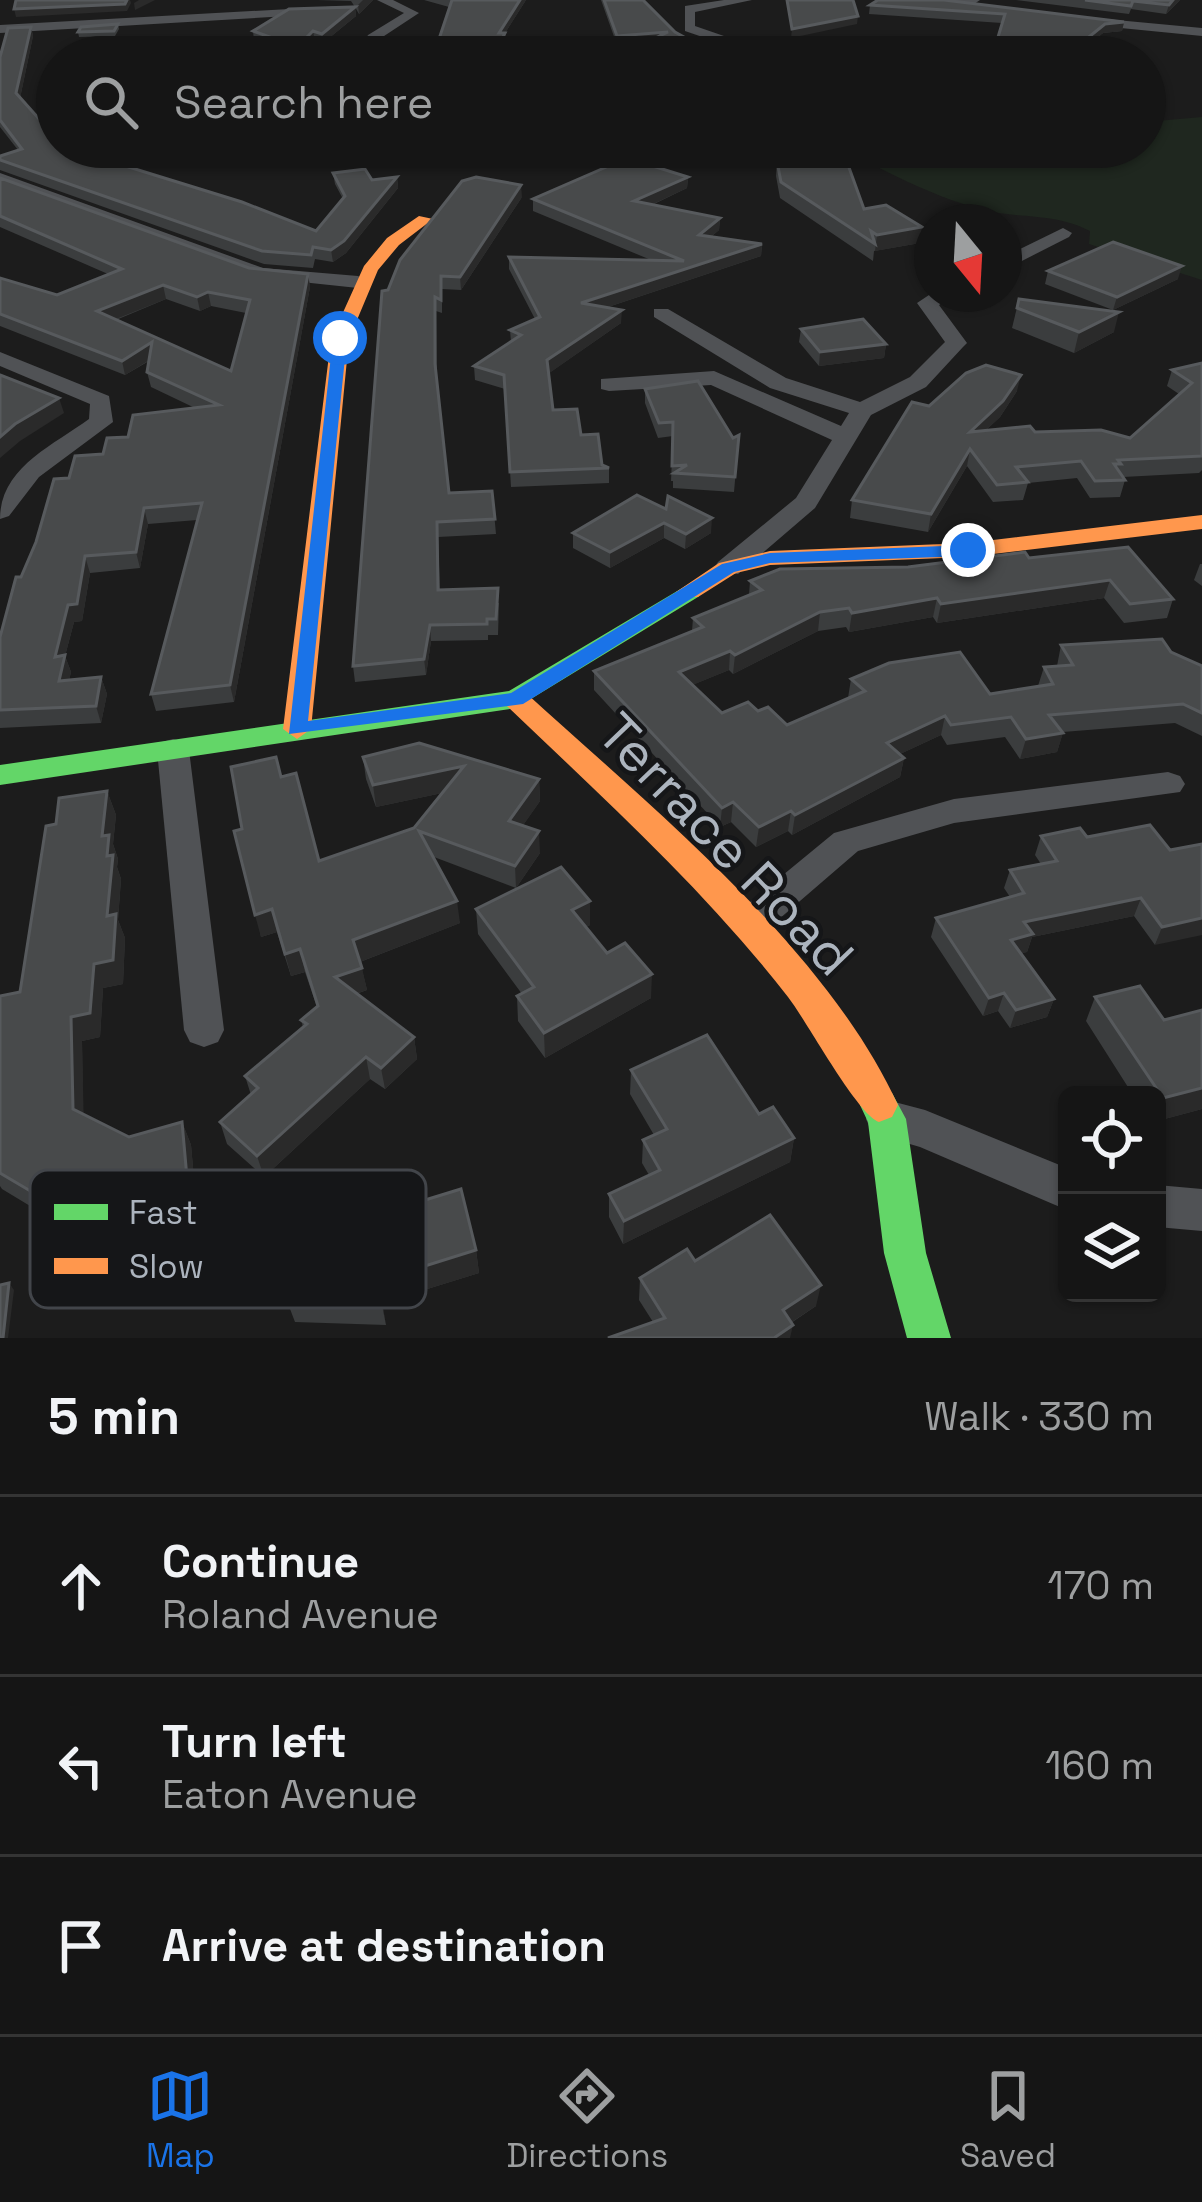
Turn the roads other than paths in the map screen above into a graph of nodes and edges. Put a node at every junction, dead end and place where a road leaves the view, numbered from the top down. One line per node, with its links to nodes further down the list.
1 (219, 0): 2 (street)
2 (274, 0)
3 (322, 0): 9 (street)
4 (383, 0): 14 (street)
5 (746, 0): 7 (street)
6 (916, 0): 8 (street)
7 (700, 1): 15 (street)
8 (975, 3)
9 (361, 14): 11 (street); 13 (street)
10 (1078, 20): 12 (street)
11 (0, 29)
12 (1202, 32)
13 (353, 36)
14 (376, 36)
15 (706, 36)
16 (0, 178): 20 (street)
17 (425, 219): 20 (street)
18 (1063, 233): 19 (street)
19 (1022, 254)
20 (358, 282): 31 (street)
21 (934, 312): 25 (street)
22 (661, 313): 25 (street)
23 (0, 358): 27 (street)
24 (609, 384): 26 (street)
25 (862, 410): 26 (street)
26 (843, 436): 29 (street)
27 (0, 511)
28 (1202, 522): 29 (street)
29 (728, 568): 30 (street)
30 (516, 699): 31 (street); 35 (street, Terrace Road)
31 (297, 729): 32 (street)
32 (173, 749): 33 (street); 36 (street)
33 (0, 775)
34 (1168, 784): 35 (street)
35 (751, 922): 37 (street, Terrace Road)
36 (204, 1030)
37 (887, 1119): 38 (street); 41 (street, Terrace Road)
38 (1058, 1186)
39 (1166, 1207): 40 (street)
40 (1202, 1210)
41 (929, 1338)

